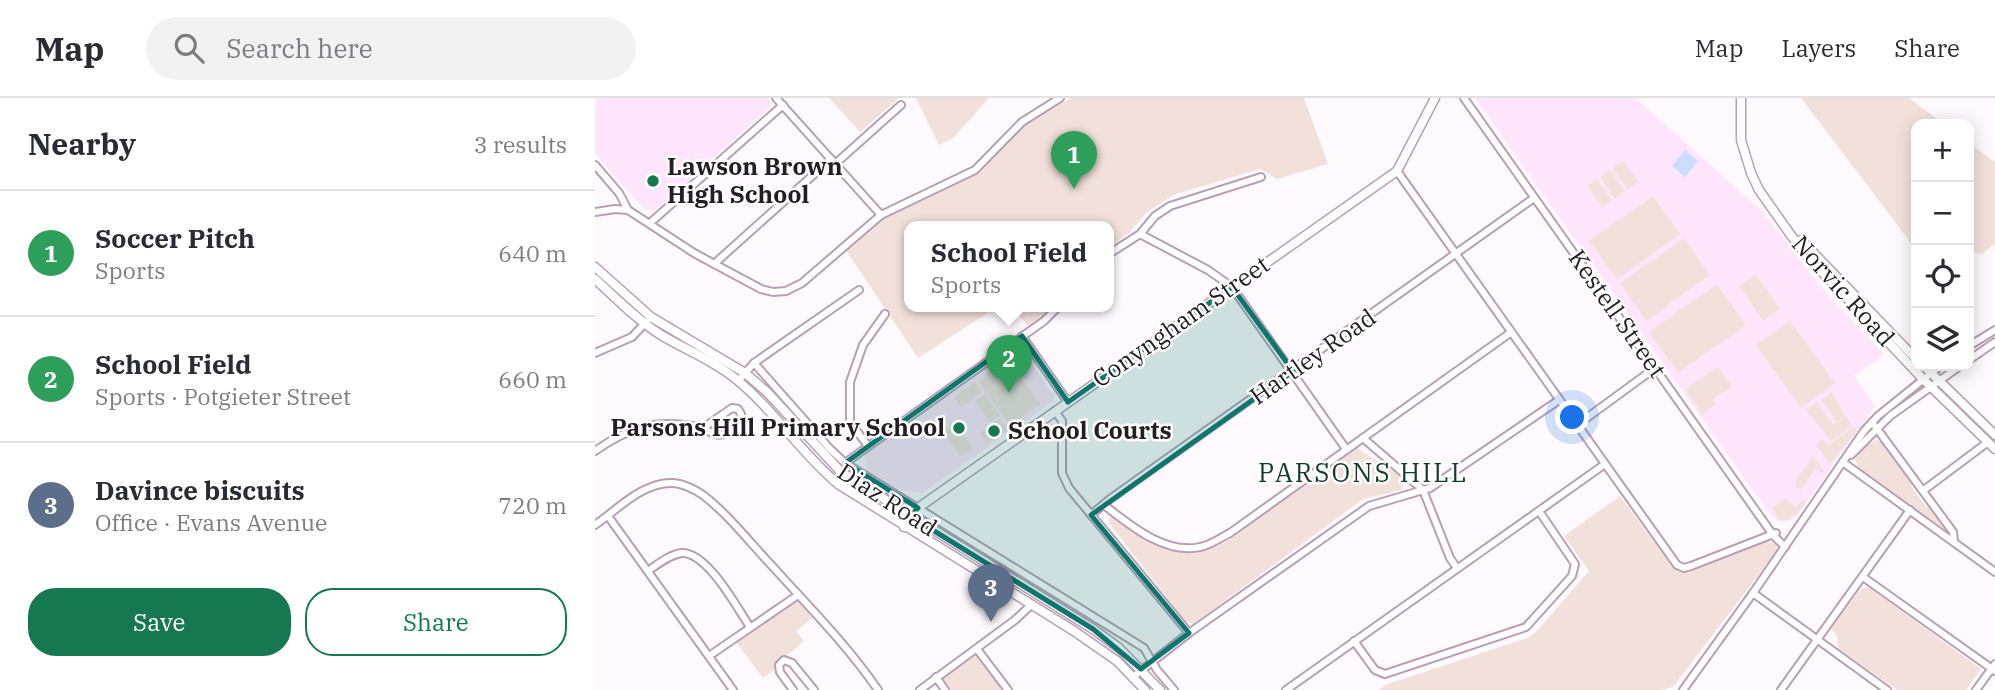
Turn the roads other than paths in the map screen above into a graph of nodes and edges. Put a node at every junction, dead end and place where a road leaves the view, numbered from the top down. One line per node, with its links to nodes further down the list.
1 (776, 98): 6 (street)
2 (1060, 98): 15 (street)
3 (1435, 98): 10 (street, Conyngham Street)
4 (1464, 98): 12 (street, Kestell Street)
5 (1741, 98): 16 (street, Norvic Road)
6 (783, 105): 8 (street); 17 (street)
7 (901, 105): 8 (street)
8 (833, 161): 15 (street); 21 (street)
9 (595, 164): 13 (street)
10 (1397, 171): 20 (street); 24 (street, Conyngham Street)
11 (1261, 177): 18 (street)
12 (1534, 198): 20 (street, Hartley Road); 38 (street, Kestell Street)
13 (628, 210): 14 (street); 17 (street)
14 (595, 212)
15 (881, 215): 21 (street)
16 (1782, 221): 35 (street, Norvic Road); 44 (street, Norvic Road)
17 (650, 223): 21 (street)
18 (1140, 234): 19 (street); 24 (street)
19 (1114, 251)
20 (1457, 255): 30 (street); 39 (street, Hartley Road)
21 (715, 264)
22 (595, 267): 28 (street, Diaz Road)
23 (595, 279): 28 (street, Diaz Road)
24 (1231, 287): 39 (street); 49 (street, Conyngham Street)
25 (859, 290): 37 (street)
26 (1052, 312): 31 (street)
27 (885, 314): 56 (street)
28 (648, 321): 34 (street); 43 (street, Diaz Road); 46 (street, Diaz Road)
29 (1995, 330): 33 (street)
30 (1510, 333): 48 (street); 55 (street)
31 (1022, 336): 49 (street); 56 (street)
32 (1995, 342): 36 (street)
33 (1974, 343)
34 (595, 353)
35 (1911, 354)
36 (1974, 357)
37 (754, 363): 43 (street); 60 (street, Diaz Road)
38 (1655, 368): 51 (street); 74 (street, Kestell Street)
39 (1293, 371): 58 (street); 65 (street, Hartley Road)
40 (1927, 371): 44 (street)
41 (1930, 371): 45 (street)
42 (1953, 371): 45 (street)
43 (745, 373): 46 (street); 70 (street, Diaz Road)
44 (1923, 379): 47 (street, Norvic Road); 52 (street)
45 (1940, 380): 47 (street); 54 (street)
46 (738, 381): 73 (street, Diaz Road)
47 (1932, 386): 52 (street); 57 (street, Norvic Road)
48 (1559, 400): 51 (street); 64 (street)
49 (1068, 402): 50 (street, Conyngham Street)
50 (1055, 411): 66 (street, Conyngham Street); 71 (street)
51 (1577, 425): 62 (street)
52 (1875, 425): 61 (street); 63 (street)
53 (703, 428): 53 (street); 59 (street)
54 (1995, 435)
55 (1363, 438): 58 (street); 64 (street)
56 (868, 446): 60 (street)
57 (1992, 446): 63 (street)
58 (1346, 449): 65 (street)
59 (595, 451)
60 (845, 463): 66 (street, Diaz Road)
61 (1844, 463): 67 (street); 76 (street)
62 (1605, 464): 68 (street); 74 (street)
63 (1924, 490): 75 (street)
64 (1423, 491): 77 (street); 85 (street)
65 (1104, 505): 71 (street, Hartley Road)
66 (918, 508): 70 (street, Conyngham Street); 90 (street, Diaz Road)
67 (1910, 510): 75 (street); 80 (street)
68 (1539, 511): 77 (street); 87 (street)
69 (608, 516): 72 (street); 78 (street); 82 (street)
70 (911, 516): 73 (street, Conyngham Street); 92 (street, Diaz Road)
71 (1091, 516): 85 (street)
72 (595, 525)
73 (904, 527): 83 (street, Diaz Road)
74 (1773, 533): 76 (street, Kestell Street)
75 (1955, 542): 79 (street)
76 (1787, 545): 81 (street)
77 (1457, 568): 87 (street)
78 (648, 571): 84 (street); 89 (street)
79 (1995, 572)
80 (1863, 577): 86 (street); 91 (street)
81 (1753, 593): 86 (street); 108 (street)
82 (798, 595): 84 (street); 95 (street)
83 (1031, 605): 88 (street); 94 (street, Diaz Road)
84 (750, 627): 89 (street)
85 (1189, 633): 90 (street)
86 (1818, 640): 96 (street); 109 (street)
87 (1354, 641): 107 (street)
88 (977, 649): 93 (street); 103 (street)
89 (709, 656): 97 (street)
90 (1151, 661): 92 (street); 106 (street, Diaz Road)
91 (1994, 668): 110 (street)
92 (1141, 669): 94 (street); 105 (street, Diaz Road)
93 (936, 677): 101 (street); 102 (street)
94 (1133, 677): 104 (street, Diaz Road)
95 (876, 687): 100 (street)
96 (1882, 689)
97 (733, 690)
98 (793, 690): 99 (street)
99 (814, 690)
100 (866, 690)
101 (919, 690)
102 (945, 690)
103 (1008, 690)
104 (1145, 690)
105 (1160, 690)
106 (1174, 690)
107 (1286, 690)
108 (1683, 690)
109 (1781, 690)
110 (1976, 690)

